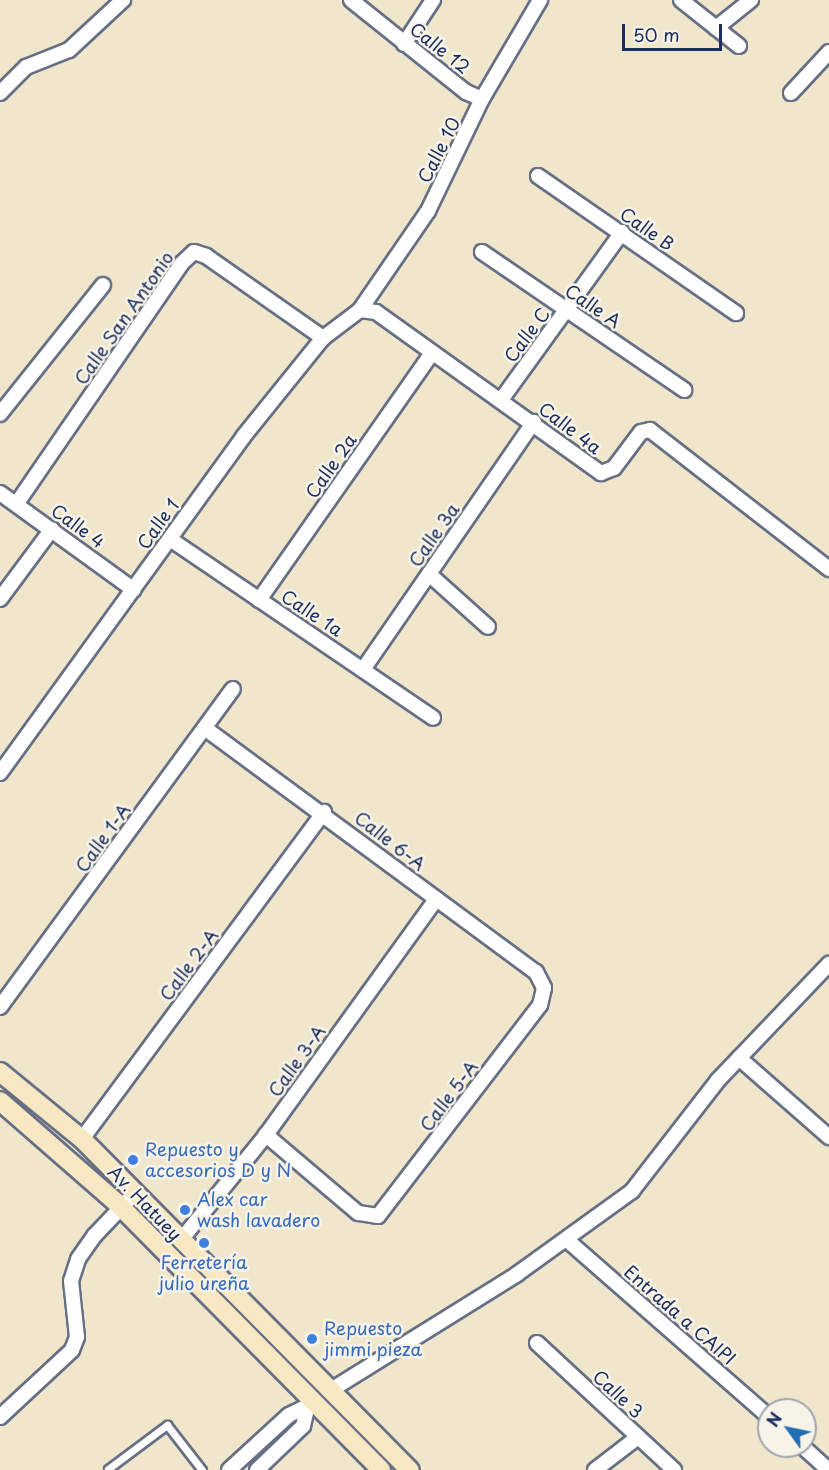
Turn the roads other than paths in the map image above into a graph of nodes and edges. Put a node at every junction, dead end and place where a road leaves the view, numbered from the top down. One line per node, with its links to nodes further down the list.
1 (123, 0): 11 (street)
2 (351, 0): 8 (street, Calle 12)
3 (433, 0): 8 (street)
4 (540, 0): 13 (street, Calle 10)
5 (681, 0): 7 (street)
6 (751, 0): 7 (street)
7 (716, 28): 9 (street)
8 (404, 44): 13 (street, Calle 12)
9 (739, 46)
10 (829, 52): 12 (street)
11 (0, 93)
12 (791, 93)
13 (482, 99): 18 (street, Calle 10)
14 (538, 176): 15 (street, Calle B)
15 (621, 232): 19 (street, Calle C); 20 (street, Calle B)
16 (482, 252): 19 (street, Calle A)
17 (103, 285): 25 (street)
18 (360, 310): 21 (street, Calle 1); 22 (street, Calle 4a)
19 (568, 311): 23 (street, Calle A); 24 (street, Calle C)
20 (736, 313)
21 (323, 338): 28 (street, Calle San Antonio); 30 (street, Calle 1)
22 (432, 353): 24 (street, Calle 4a); 35 (street, Calle 2a)
23 (684, 390)
24 (501, 400): 26 (street, Calle 4a)
25 (0, 414)
26 (534, 422): 31 (street, Calle 4a); 32 (street, Calle 3a)
27 (0, 493): 28 (street, Calle 4)
28 (16, 503): 29 (street, Calle 4)
29 (52, 529): 33 (street, Calle 4); 34 (street)
30 (170, 539): 33 (street, Calle 1); 35 (street, Calle 1a)
31 (829, 570)
32 (429, 574): 36 (street); 37 (street, Calle 3a)
33 (134, 590): 41 (street, Calle 1)
34 (0, 599)
35 (259, 600): 37 (street, Calle 1a)
36 (488, 627)
37 (364, 668): 39 (street, Calle 1a)
38 (233, 689): 40 (street, Calle 1-A)
39 (433, 718)
40 (206, 729): 42 (street, Calle 6-A); 46 (street, Calle 1-A)
41 (0, 773)
42 (324, 812): 43 (street, Calle 6-A); 52 (street, Calle 2-A)
43 (436, 899): 45 (street, Calle 6-A); 50 (street, Calle 3-A)
44 (829, 964): 47 (street)
45 (544, 988): 50 (street, Calle 5-A)
46 (0, 1007)
47 (739, 1058): 51 (street); 56 (street)
48 (0, 1072): 52 (main road, Av. Hatuey)
49 (0, 1101): 54 (main road, Av. Hatuey)
50 (266, 1135): 55 (street, Calle 3-A)
51 (829, 1137)
52 (82, 1139): 53 (main road, Av. Hatuey)
53 (135, 1193): 54 (street); 55 (main road, Av. Hatuey)
54 (121, 1208): 59 (main road, Av. Hatuey); 61 (street)
55 (181, 1240): 58 (main road, Av. Hatuey)
56 (567, 1240): 58 (street); 60 (street, Entrada a CAIPI)
57 (537, 1343): 62 (street, Calle 3)
58 (331, 1390): 69 (main road, Av. Hatuey)
59 (311, 1406): 66 (street); 67 (street); 68 (main road, Av. Hatuey)
60 (757, 1406)
61 (0, 1417)
62 (638, 1437): 70 (street); 71 (street, Calle 3)
63 (816, 1458): 72 (street)
64 (108, 1469): 65 (lane)
65 (202, 1470)
66 (229, 1470)
67 (257, 1470)
68 (381, 1470)
69 (410, 1470)
70 (595, 1470)
71 (674, 1470)
72 (829, 1470)

